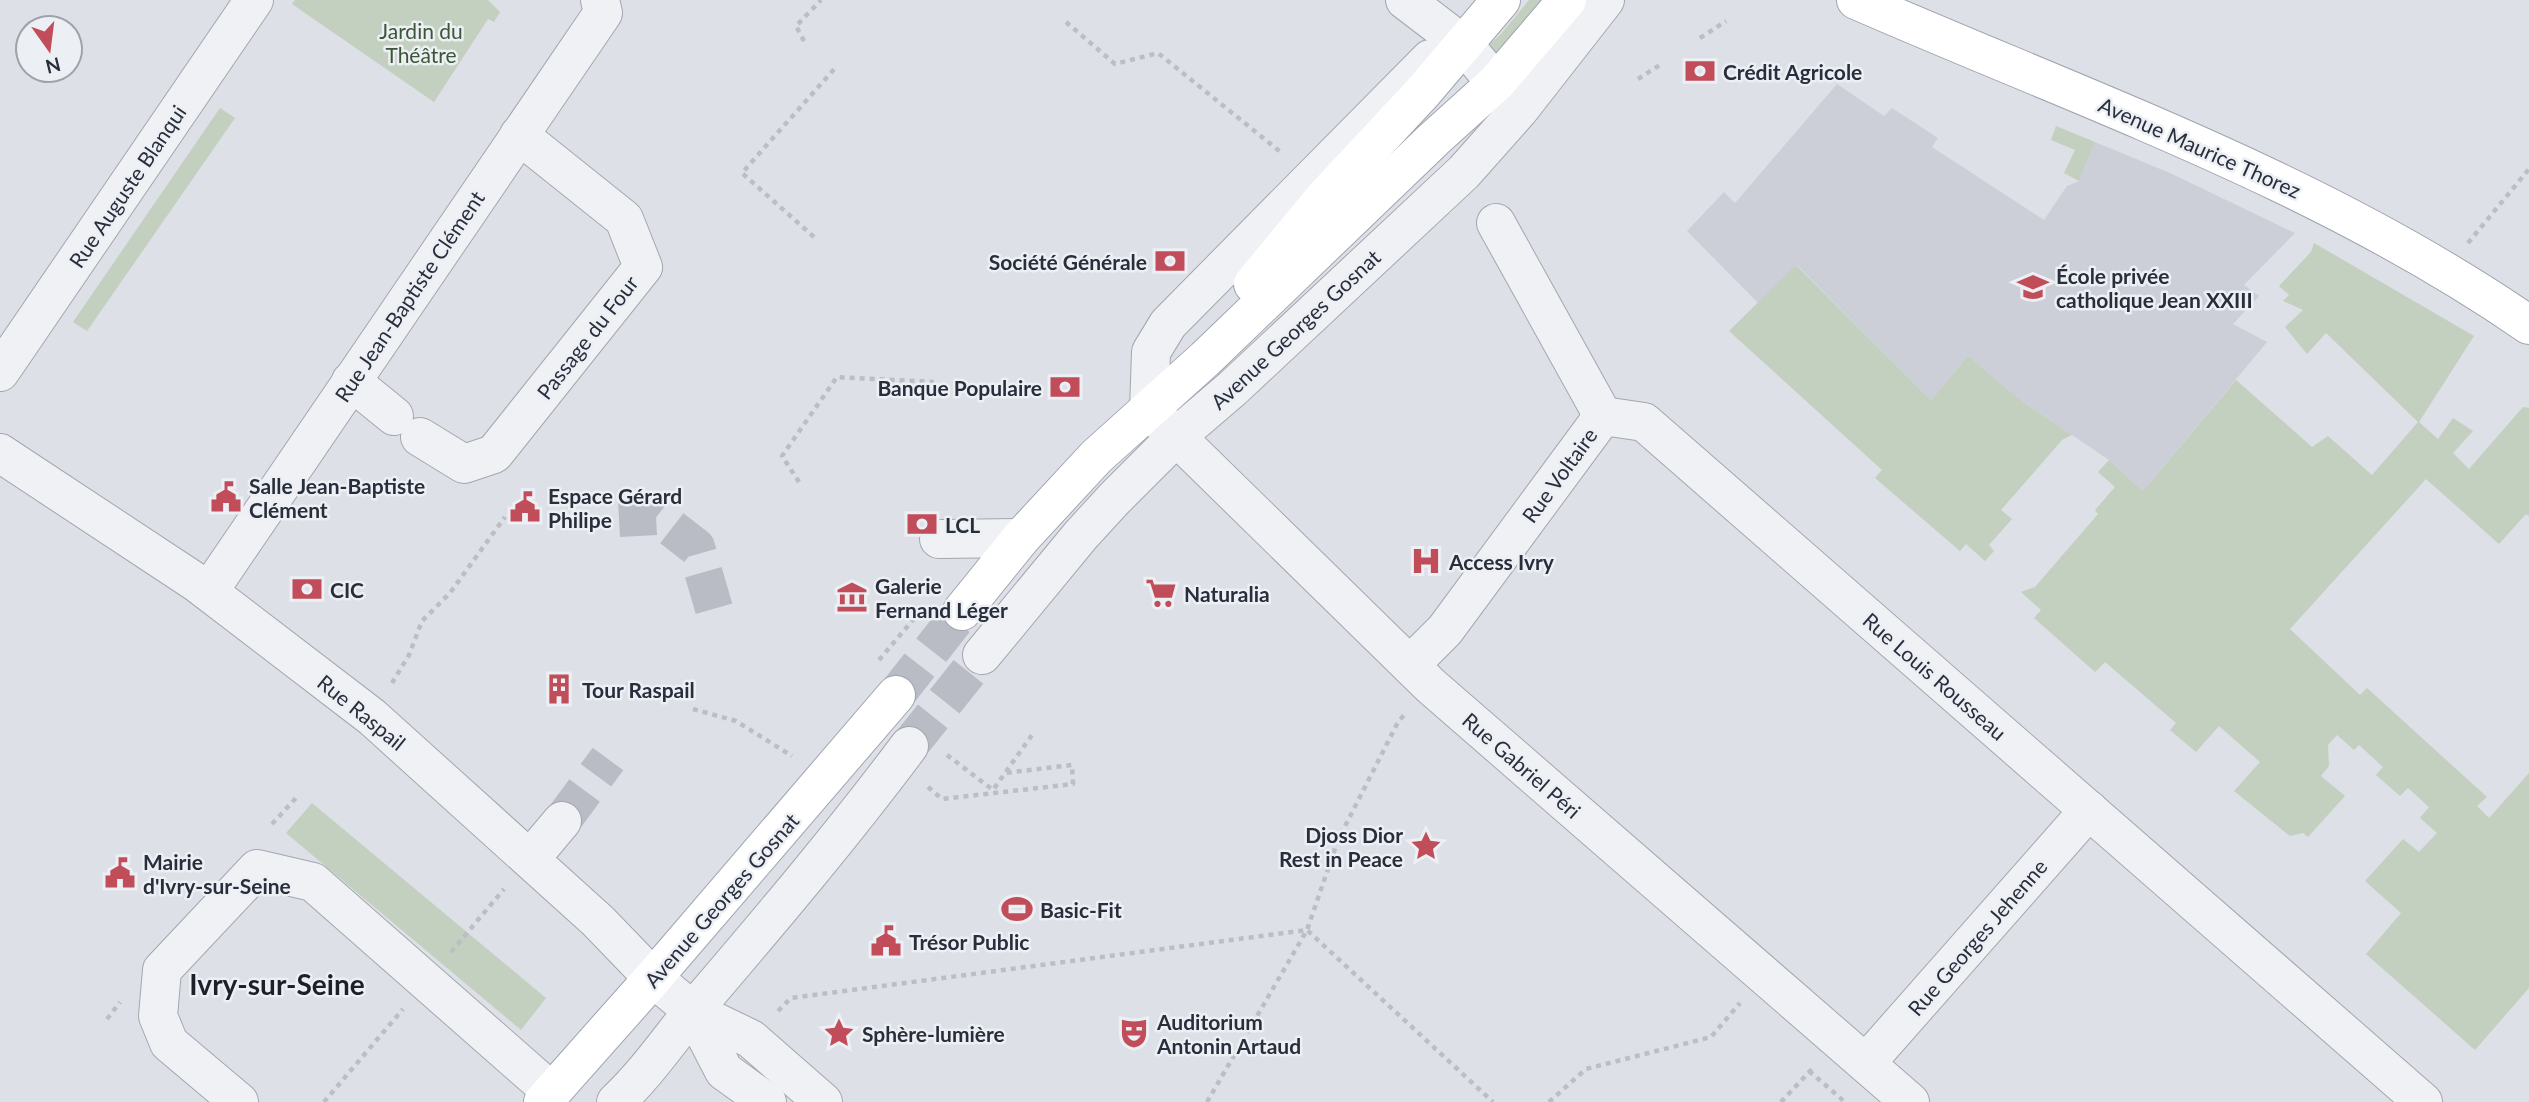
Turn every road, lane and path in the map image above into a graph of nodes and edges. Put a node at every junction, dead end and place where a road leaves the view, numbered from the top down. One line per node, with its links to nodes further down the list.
1 (254, 0): 25 (street, Rue Auguste Blanqui)
2 (600, 0): 18 (street, Rue Jean-Baptiste Clément)
3 (821, 0): 12 (path)
4 (1405, 0): 13 (street)
5 (1501, 0): 13 (main road, Avenue Georges Gosnat)
6 (1567, 0): 17 (main road, Avenue Georges Gosnat)
7 (1605, 0): 30 (street, Avenue Georges Gosnat)
8 (1856, 0): 24 (main road, Avenue Maurice Thorez)
9 (1726, 21): 11 (path)
10 (1066, 22): 19 (path)
11 (1700, 38)
12 (804, 41)
13 (1464, 46): 17 (street); 28 (main road, Avenue Georges Gosnat)
14 (1663, 63): 16 (path)
15 (836, 66): 22 (path)
16 (1638, 79)
17 (1496, 83): 28 (main road, Avenue Georges Gosnat)
18 (519, 135): 26 (street, Rue Jean-Baptiste Clément); 26 (street, Passage du Four)
19 (1281, 152)
20 (2529, 169): 23 (path)
21 (1496, 223): 29 (street)
22 (814, 237)
23 (2468, 243)
24 (2529, 325)
25 (0, 372)
26 (351, 382): 36 (street, Rue Jean-Baptiste Clément)
27 (934, 382): 32 (path)
28 (1149, 410): 30 (street, Rue Gabriel Péri); 34 (main road, Avenue Georges Gosnat)
29 (1603, 416): 39 (street, Rue Voltaire); 48 (street, Rue Louis Rousseau)
30 (1177, 436): 38 (street, Avenue Georges Gosnat); 39 (street, Rue Gabriel Péri)
31 (0, 453): 36 (street, Rue Raspail)
32 (799, 482)
33 (505, 517): 42 (path)
34 (1021, 538): 35 (street); 37 (main road, Avenue Georges Gosnat)
35 (939, 540)
36 (209, 591): 42 (street, Rue Raspail)
37 (962, 611)
38 (982, 655)
39 (1421, 675): 52 (path); 53 (street, Rue Gabriel Péri)
40 (896, 695): 54 (main road, Avenue Georges Gosnat)
41 (693, 709): 44 (path)
42 (372, 717): 51 (street, Rue Raspail)
43 (1032, 735): 46 (path)
44 (765, 739)
45 (915, 752): 46 (path); 46 (path); 55 (street)
46 (1005, 773)
47 (296, 798): 50 (path)
48 (2089, 810): 57 (street, Rue Georges Jehenne); 69 (street, Rue Louis Rousseau)
49 (562, 821): 51 (street)
50 (272, 824)
51 (530, 859): 54 (street, Rue Raspail)
52 (1307, 930): 56 (path); 64 (path); 65 (path)
53 (1765, 975): 57 (street, Rue Gabriel Péri); 66 (path)
54 (653, 978): 55 (street, Rue Raspail); 59 (main road, Avenue Georges Gosnat)
55 (693, 1011): 56 (street); 61 (street); 62 (street)
56 (751, 1039): 63 (street)
57 (1866, 1063): 68 (street, Rue Gabriel Péri)
58 (1810, 1072): 67 (path)
59 (547, 1097): 60 (street)
60 (239, 1102)
61 (616, 1102)
62 (768, 1102)
63 (823, 1102)
64 (1207, 1102)
65 (1493, 1102)
66 (1549, 1102)
67 (1845, 1102)
68 (1910, 1102)
69 (2423, 1102)

